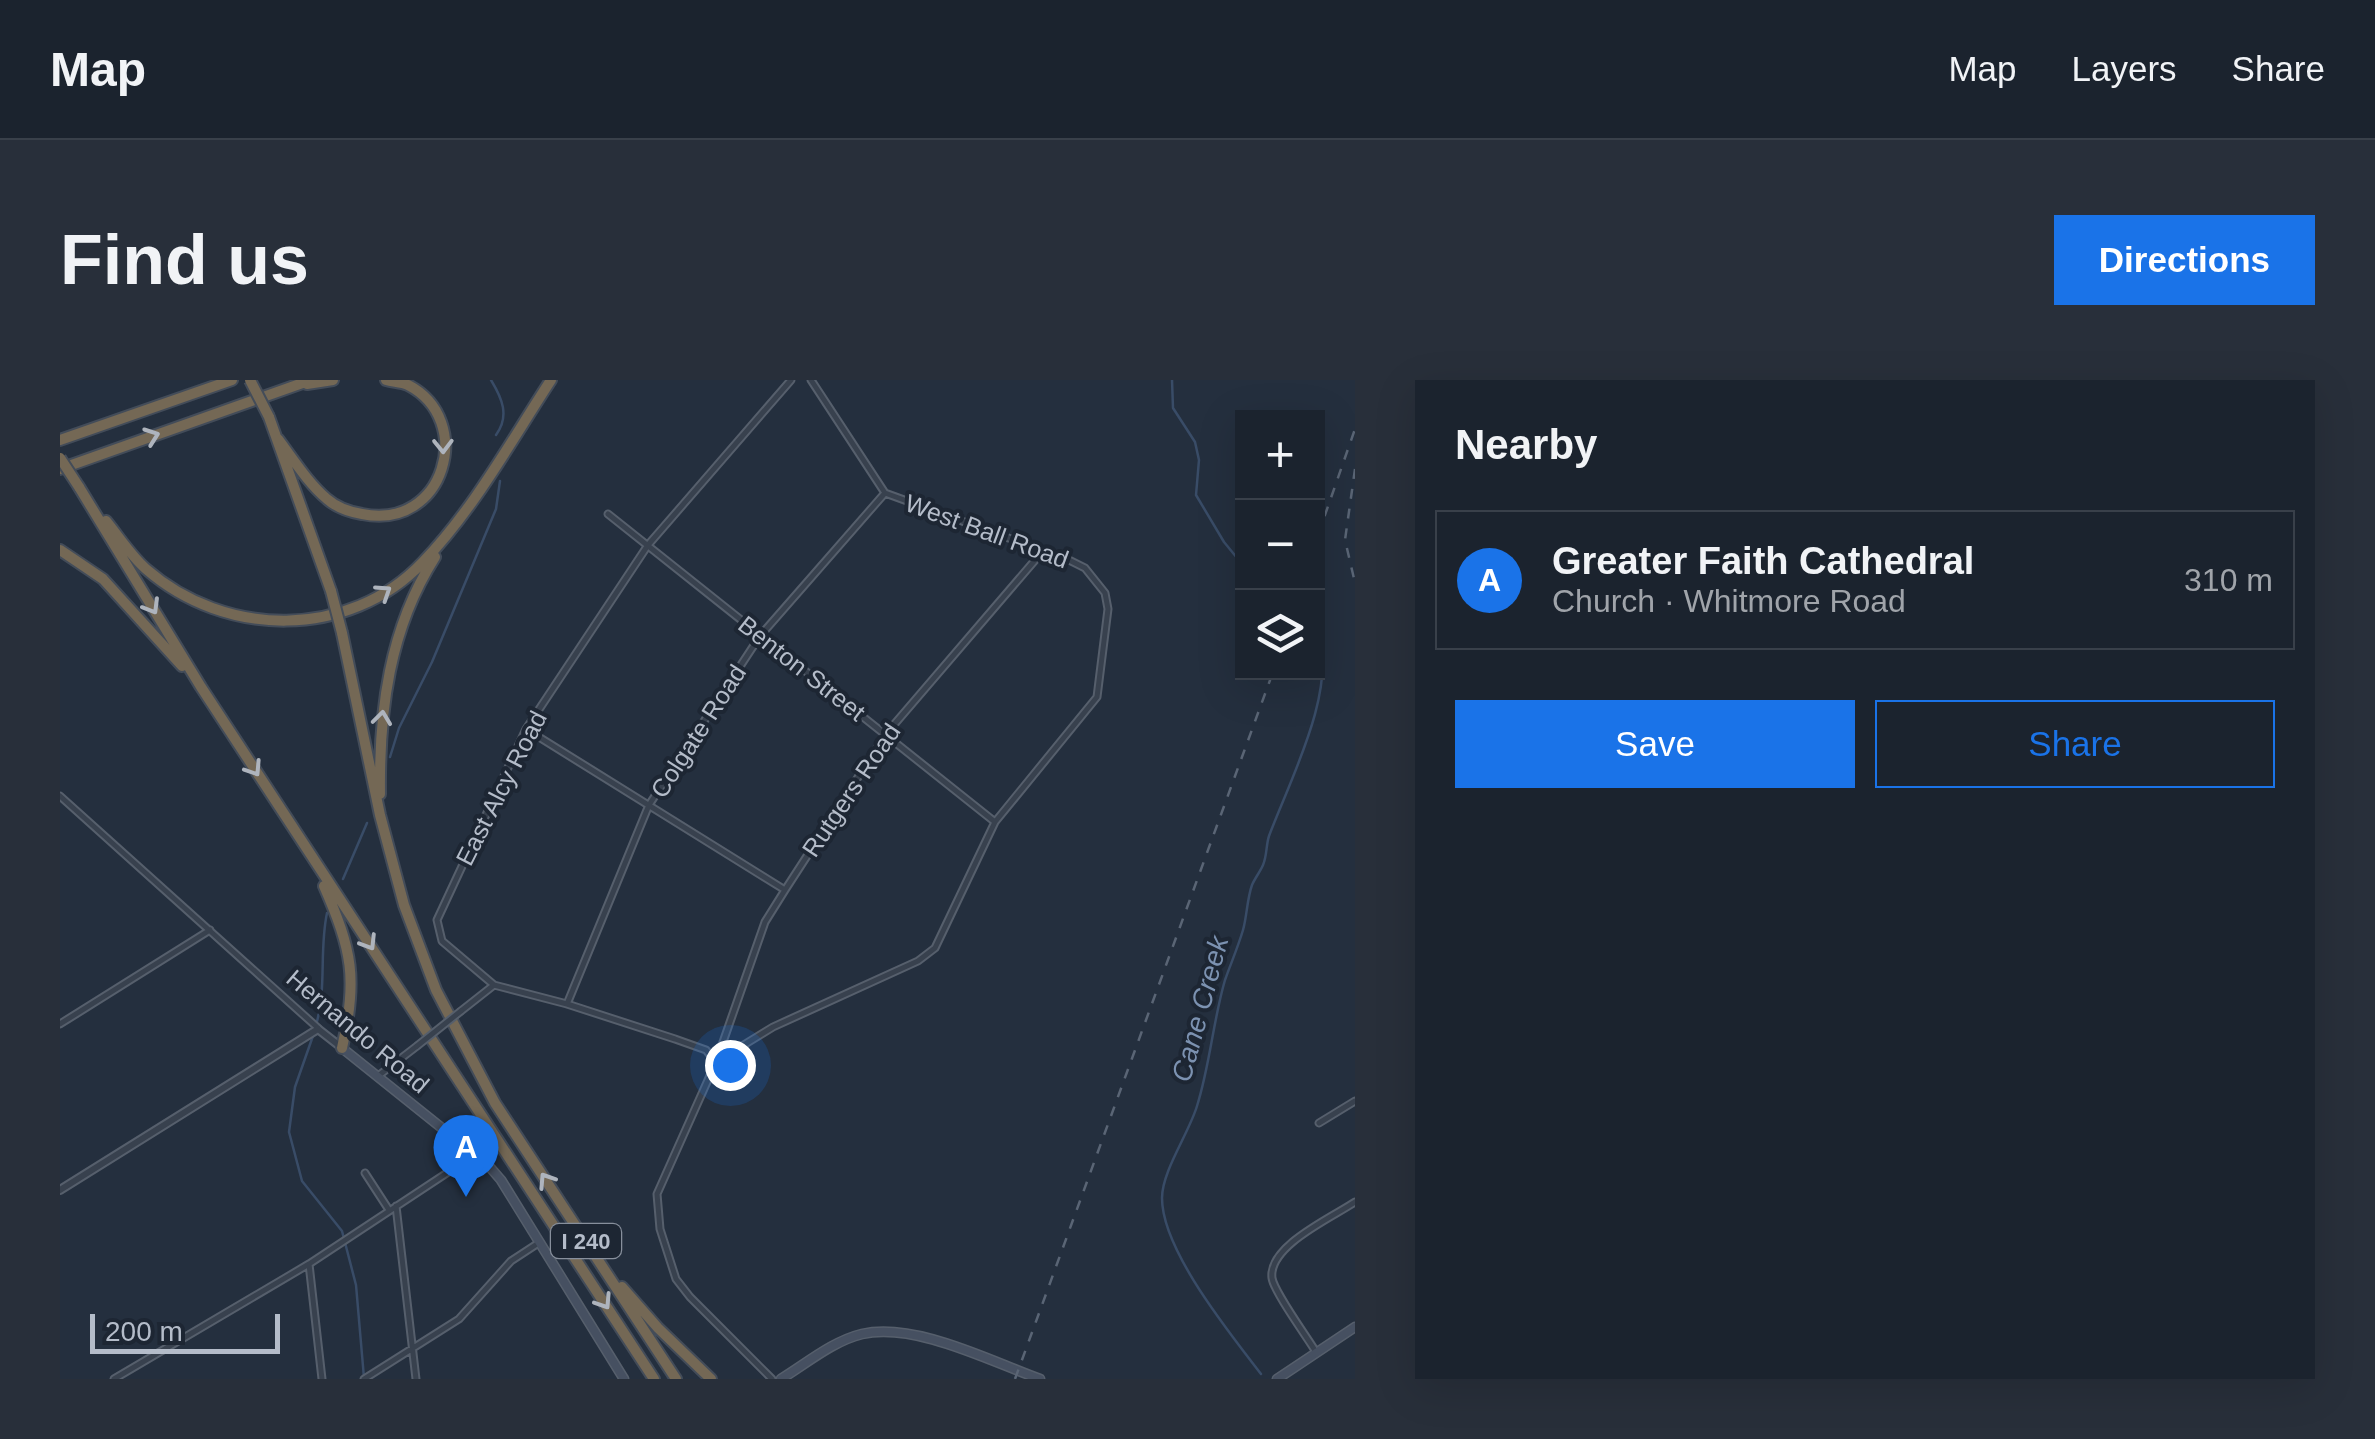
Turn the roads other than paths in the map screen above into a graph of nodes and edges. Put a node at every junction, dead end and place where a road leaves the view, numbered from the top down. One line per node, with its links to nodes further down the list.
1 (232, 380): 11 (highway)
2 (250, 380): 10 (highway, I 240, bridge)
3 (311, 380): 9 (highway)
4 (333, 380): 9 (highway)
5 (386, 380): 10 (highway, one-way to 10)
6 (551, 380): 17 (highway)
7 (791, 380): 18 (street, East Alcy Road)
8 (811, 380): 15 (street, West Ball Road)
9 (291, 387): 13 (highway, one-way to 9)
10 (278, 439): 27 (highway, I 240, bridge)
11 (60, 440)
12 (60, 458): 14 (highway, bridge)
13 (60, 469)
14 (81, 490): 17 (highway, one-way to 17); 22 (highway, one-way to 22)
15 (884, 493): 20 (street, West Ball Road); 21 (street, Colgate Road)
16 (608, 514): 18 (street, Benton Street)
17 (461, 516): 27 (highway, one-way to 17)
18 (648, 546): 21 (street, Benton Street); 23 (street, East Alcy Road)
19 (60, 550): 22 (highway)
20 (1043, 551): 24 (street, Rutgers Road); 28 (street, West Ball Road)
21 (760, 636): 24 (street, Benton Street); 26 (street, Colgate Road)
22 (201, 688): 29 (highway, I 240, one-way to 29)
23 (526, 730): 26 (street); 32 (street, East Alcy Road)
24 (886, 734): 28 (street, Benton Street); 30 (street, Rutgers Road)
25 (60, 796): 31 (street, Hernando Road)
26 (649, 804): 30 (street); 33 (street, Colgate Road)
27 (380, 816): 49 (highway, I 240, one-way to 27)
28 (996, 822): 37 (street)
29 (314, 862): 36 (highway); 58 (highway, I 240, one-way to 58)
30 (784, 890): 37 (street, Rutgers Road)
31 (210, 930): 34 (street); 35 (street, Hernando Road)
32 (494, 984): 33 (street); 38 (street, bridge)
33 (567, 1004): 37 (street)
34 (60, 1024)
35 (318, 1029): 36 (street, Hernando Road); 43 (street)
36 (342, 1048): 38 (main road, Hernando Road)
37 (716, 1062): 61 (street, Rutgers Road)
38 (378, 1076): 41 (main road, Hernando Road)
39 (1355, 1101): 40 (street)
40 (1319, 1124)
41 (470, 1151): 45 (street); 47 (main road, Hernando Road)
42 (365, 1173): 46 (street)
43 (60, 1190)
44 (1355, 1202): 52 (street)
45 (396, 1206): 46 (street); 51 (street)
46 (389, 1210): 48 (street)
47 (540, 1242): 51 (street); 57 (main road, Hernando Road)
48 (309, 1264): 53 (street); 54 (street)
49 (602, 1266): 59 (highway, I 240); 60 (highway)
50 (1355, 1327): 52 (main road)
51 (412, 1348): 55 (street); 56 (street)
52 (1316, 1352): 64 (main road)
53 (114, 1379)
54 (322, 1379)
55 (364, 1379)
56 (416, 1379)
57 (624, 1379)
58 (654, 1379)
59 (676, 1379)
60 (712, 1379)
61 (772, 1379)
62 (782, 1379): 63 (main road)
63 (1040, 1379)
64 (1278, 1379)

